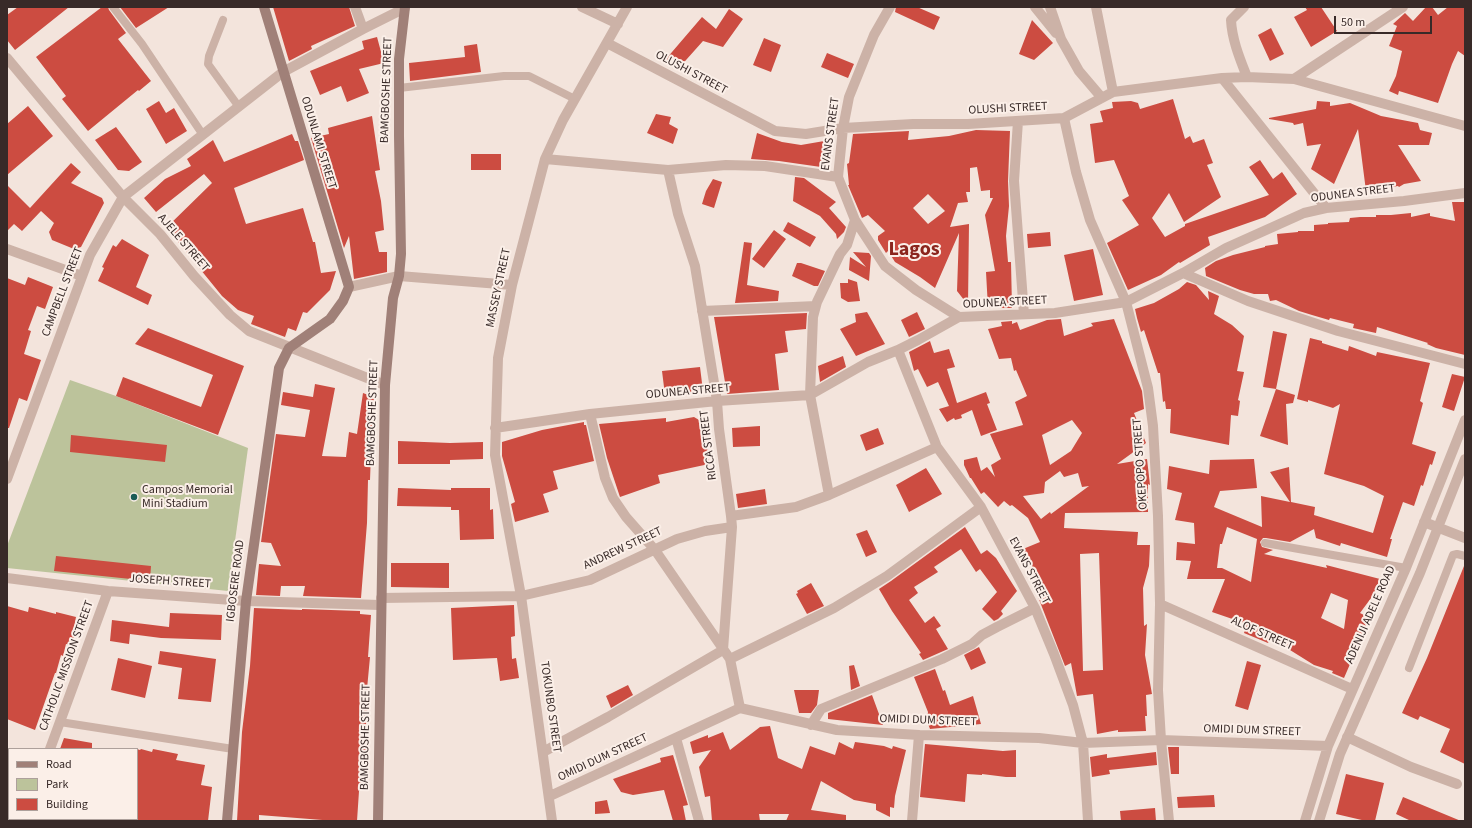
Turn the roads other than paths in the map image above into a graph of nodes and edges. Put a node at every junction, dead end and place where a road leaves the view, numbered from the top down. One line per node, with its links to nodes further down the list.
1 (113, 7): 32 (lane)
2 (264, 7): 19 (main road, ODUNLAMI STREET)
3 (355, 7): 15 (street)
4 (405, 7): 15 (street, CAMPBELL STREET); 23 (main road, BAMGBOSHE STREET)
5 (582, 7): 14 (street)
6 (627, 7): 14 (street, MASSEY STREET)
7 (890, 7): 31 (street, EVANS STREET)
8 (1035, 7): 16 (street)
9 (1050, 7): 16 (street)
10 (1096, 7): 24 (street)
11 (1244, 7): 20 (street)
12 (1403, 7): 22 (street)
13 (223, 20): 27 (lane)
14 (618, 24): 17 (street, MASSEY STREET)
15 (363, 29): 19 (street, CAMPBELL STREET)
16 (1061, 40): 25 (street)
17 (607, 43): 26 (street, MASSEY STREET); 31 (street, OLUSHI STREET)
18 (7, 58): 37 (street, AJELE STREET)
19 (283, 72): 27 (street, CAMPBELL STREET); 45 (main road, ODUNLAMI STREET)
20 (1247, 77): 21 (street, OLUSHI STREET); 22 (street, OLUSHI STREET)
21 (1222, 78): 24 (street, OLUSHI STREET); 38 (street)
22 (1294, 79): 30 (street, OLUSHI STREET)
23 (399, 88): 26 (lane); 43 (main road, BAMGBOSHE STREET)
24 (1113, 92): 25 (street, OLUSHI STREET)
25 (1102, 98): 28 (street, OLUSHI STREET)
26 (575, 99): 33 (street, MASSEY STREET)
27 (239, 107): 32 (street, CAMPBELL STREET)
28 (1064, 118): 29 (street, OLUSHI STREET); 46 (street, OKEPOPO STREET)
29 (1018, 121): 31 (street, OLUSHI STREET); 49 (street)
30 (1465, 126)
31 (843, 128): 35 (street, EVANS STREET)
32 (203, 134): 37 (street, CAMPBELL STREET)
33 (545, 159): 34 (street); 44 (street, MASSEY STREET)
34 (668, 170): 35 (street); 48 (street, RICCA STREET)
35 (838, 178): 39 (street, EVANS STREET)
36 (1465, 193): 38 (street, ODUNEA STREET)
37 (123, 197): 42 (street, CAMPBELL STREET); 51 (street, AJELE STREET)
38 (1326, 208): 41 (street, ODUNEA STREET)
39 (855, 220): 47 (street); 50 (street, EVANS STREET)
40 (7, 249): 42 (street)
41 (1183, 273): 46 (street, ODUNEA STREET); 53 (street)
42 (82, 276): 62 (street, CAMPBELL STREET)
43 (399, 276): 44 (street); 45 (street); 54 (main road, BAMGBOSHE STREET)
44 (512, 285): 59 (street, MASSEY STREET)
45 (349, 287): 51 (main road)
46 (1126, 302): 49 (street, ODUNEA STREET); 79 (street, OKEPOPO STREET)
47 (816, 306): 48 (street); 55 (street)
48 (702, 311): 56 (street, RICCA STREET)
49 (1024, 314): 50 (street, ODUNEA STREET)
50 (959, 317): 52 (street, ODUNEA STREET)
51 (289, 348): 54 (street, AJELE STREET); 77 (main road, IGBOSERE ROAD)
52 (898, 350): 55 (street, ODUNEA STREET); 60 (street, EVANS STREET)
53 (1465, 364)
54 (385, 385): 78 (main road, BAMGBOSHE STREET)
55 (810, 395): 56 (street, ODUNEA STREET); 63 (street)
56 (717, 401): 57 (street, ODUNEA STREET); 65 (street, RICCA STREET)
57 (590, 414): 59 (street, ODUNEA STREET); 71 (street)
58 (1465, 420): 66 (street, ADENIJI ADELE ROAD)
59 (495, 428): 76 (street, MASSEY STREET)
60 (937, 446): 63 (street); 64 (street, EVANS STREET)
61 (1465, 459): 68 (street)
62 (7, 479)
63 (829, 495): 65 (street)
64 (981, 508): 80 (street, EVANS STREET); 82 (street)
65 (732, 516): 67 (street, RICCA STREET)
66 (1424, 522): 68 (street); 73 (street, ADENIJI ADELE ROAD)
67 (732, 527): 71 (street, ANDREW STREET); 81 (street, RICCA STREET)
68 (1438, 527): 69 (street); 89 (street)
69 (1465, 538)
70 (1265, 543): 73 (lane)
71 (655, 550): 76 (street, ANDREW STREET); 81 (street)
72 (1465, 556): 83 (lane)
73 (1406, 568): 84 (street, ADENIJI ADELE ROAD)
74 (7, 578): 75 (street, JOSEPH STREET)
75 (108, 591): 77 (street, JOSEPH STREET); 86 (street, CATHOLIC MISSION STREET)
76 (521, 596): 78 (street, ANDREW STREET); 96 (street, TOKUNBO STREET)
77 (246, 601): 78 (street, JOSEPH STREET); 95 (main road, IGBOSERE ROAD)
78 (381, 602): 100 (main road, BAMGBOSHE STREET)
79 (1160, 604): 84 (street, ALOF STREET); 91 (street, OKEPOPO STREET)
80 (1035, 608): 87 (street); 92 (street, EVANS STREET)
81 (723, 650): 82 (street); 96 (street)
82 (730, 659): 85 (street)
83 (1409, 668)
84 (1352, 689): 93 (street, ADENIJI ADELE ROAD)
85 (740, 708): 87 (street, OMIDI DUM STREET); 90 (street, OMIDI DUM STREET)
86 (60, 722): 94 (street, CATHOLIC MISSION STREET); 95 (lane)
87 (811, 725): 88 (street, OMIDI DUM STREET)
88 (919, 735): 92 (street, OMIDI DUM STREET); 103 (street)
89 (1347, 737): 97 (street); 107 (street)
90 (676, 738): 98 (street, OMIDI DUM STREET); 102 (street)
91 (1161, 740): 92 (street, OMIDI DUM STREET); 93 (street, OMIDI DUM STREET); 105 (street, OKEPOPO STREET)
92 (1083, 743): 104 (street, EVANS STREET)
93 (1328, 746): 106 (street, ADENIJI ADELE ROAD)
94 (50, 748)
95 (233, 749): 99 (main road, IGBOSERE ROAD)
96 (543, 752): 98 (street, TOKUNBO STREET)
97 (1457, 784)
98 (550, 796): 101 (street, TOKUNBO STREET)
99 (226, 821)
100 (378, 821)
101 (552, 821)
102 (699, 821)
103 (912, 821)
104 (1088, 821)
105 (1169, 821)
106 (1305, 821)
107 (1320, 821)

